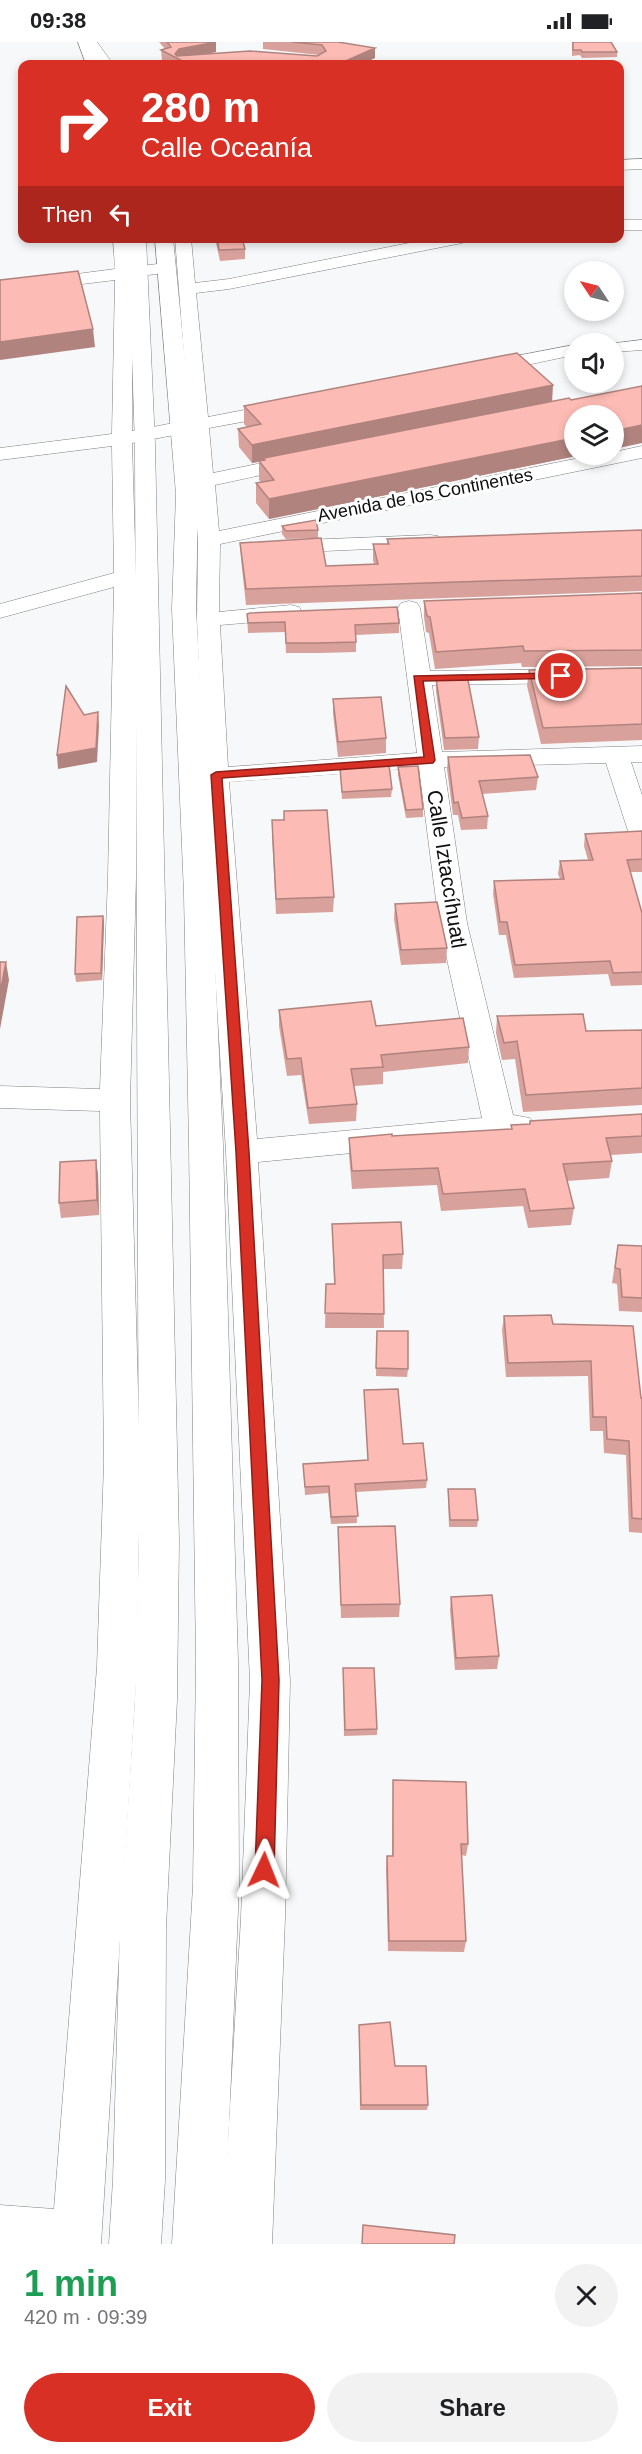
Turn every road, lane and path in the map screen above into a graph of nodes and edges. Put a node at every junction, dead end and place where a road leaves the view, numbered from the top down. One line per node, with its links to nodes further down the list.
1 (85, 42): 3 (street)
2 (90, 42): 4 (main road)
3 (91, 60)
4 (103, 60)
5 (642, 156): 6 (main road)
6 (624, 157)
7 (624, 165): 8 (main road)
8 (642, 165)
9 (624, 225): 10 (street)
10 (642, 225)
11 (123, 243): 16 (street)
12 (136, 243): 16 (main road)
13 (166, 243): 17 (main road)
14 (182, 243): 17 (street)
15 (437, 243): 17 (street)
16 (132, 272): 17 (street); 18 (street); 24 (street)
17 (177, 278): 24 (street)
18 (0, 289)
19 (642, 345): 20 (street)
20 (624, 346)
21 (564, 352): 22 (street)
22 (469, 371)
23 (304, 404): 24 (street)
24 (162, 432): 26 (street); 28 (street); 31 (street); 50 (main road); 51 (main road)
25 (642, 452): 30 (street, Avenida de los Continentes)
26 (0, 454)
27 (320, 458): 28 (street)
28 (205, 481): 30 (street)
29 (453, 541): 30 (street, Avenida de los Continentes)
30 (210, 546): 35 (street)
31 (125, 577): 33 (street); 44 (street)
32 (409, 608): 37 (street, Calle Iztaccíhuatl)
33 (0, 611)
34 (318, 611): 35 (street)
35 (208, 620): 41 (street)
36 (642, 675): 37 (street)
37 (417, 678): 40 (street, Calle Iztaccíhuatl)
38 (642, 754): 39 (street)
39 (616, 756): 40 (street); 42 (street)
40 (429, 760): 41 (street); 46 (street, Calle Iztaccíhuatl)
41 (216, 775): 47 (street)
42 (642, 834)
43 (0, 1097): 44 (street)
44 (115, 1101): 49 (street)
45 (547, 1124): 46 (street)
46 (500, 1127): 47 (street)
47 (242, 1152): 52 (street)
48 (0, 2230): 49 (street)
49 (77, 2239)
50 (135, 2244)
51 (198, 2244)
52 (247, 2244)

